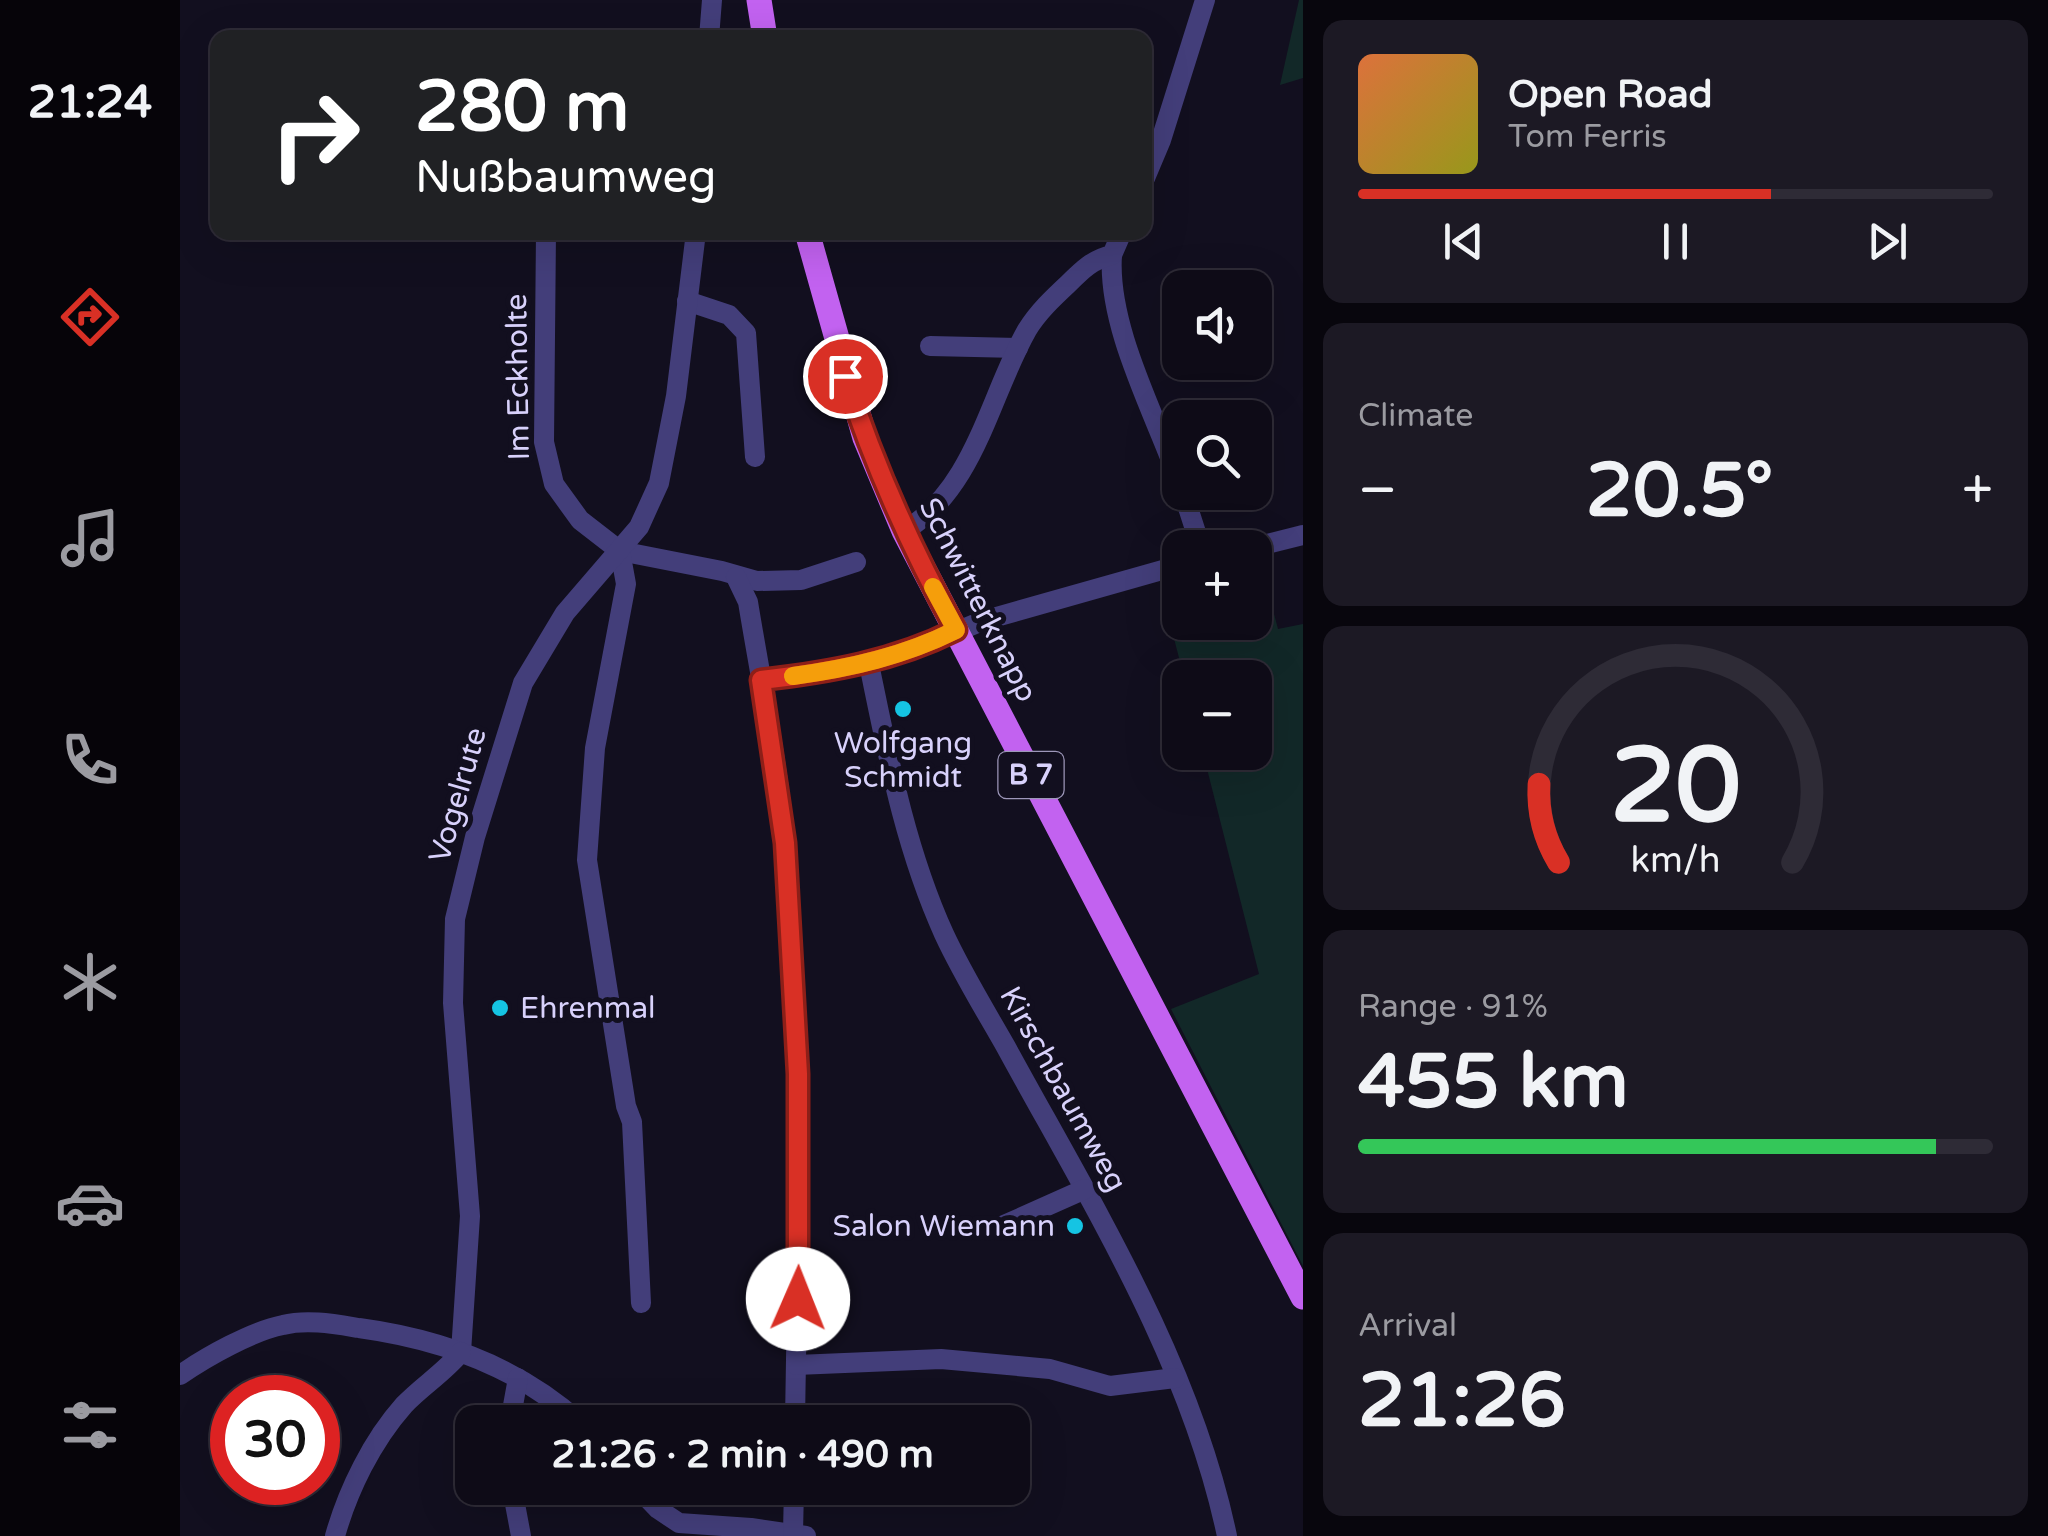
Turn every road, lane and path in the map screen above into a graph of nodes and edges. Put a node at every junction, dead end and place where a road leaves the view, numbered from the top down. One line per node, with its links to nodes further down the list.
1 (712, 0): 4 (street)
2 (759, 0): 5 (main road)
3 (1205, 0): 6 (street)
4 (710, 30)
5 (764, 30)
6 (1152, 151)
7 (546, 240): 20 (street, Im Eckholte)
8 (695, 240): 12 (street, Vogelrute)
9 (808, 240): 17 (main road, Schwitterknapp / B 7)
10 (1118, 240): 11 (street)
11 (1112, 254): 14 (street); 15 (street)
12 (688, 301): 16 (street); 20 (street, Vogelrute)
13 (930, 346): 14 (street)
14 (1018, 348): 17 (street)
15 (1162, 436)
16 (755, 458)
17 (904, 531): 24 (main road, Schwitterknapp / B 7)
18 (1303, 535): 19 (street)
19 (1272, 543)
20 (620, 551): 23 (street); 30 (street); 31 (street, Vogelrute)
21 (856, 562): 23 (street)
22 (1162, 571): 24 (street)
23 (736, 577): 26 (street)
24 (956, 630): 25 (street); 29 (main road, Schwitterknapp / B 7)
25 (869, 664): 26 (street); 27 (street, Kirschbaumweg)
26 (761, 680): 32 (street)
27 (1085, 1189): 28 (street); 35 (street, Kirschbaumweg)
28 (1002, 1226)
29 (1303, 1297)
30 (641, 1302)
31 (461, 1352): 33 (street); 34 (street); 44 (street)
32 (796, 1365): 35 (street); 38 (street)
33 (180, 1375)
34 (518, 1378): 36 (street); 37 (street)
35 (1176, 1378): 46 (street, Kirschbaumweg)
36 (513, 1405)
37 (558, 1405)
38 (795, 1405)
39 (516, 1505): 45 (street)
40 (656, 1505): 42 (street)
41 (796, 1505): 43 (street)
42 (707, 1531): 43 (street)
43 (800, 1535)
44 (335, 1536)
45 (522, 1536)
46 (1228, 1536)

